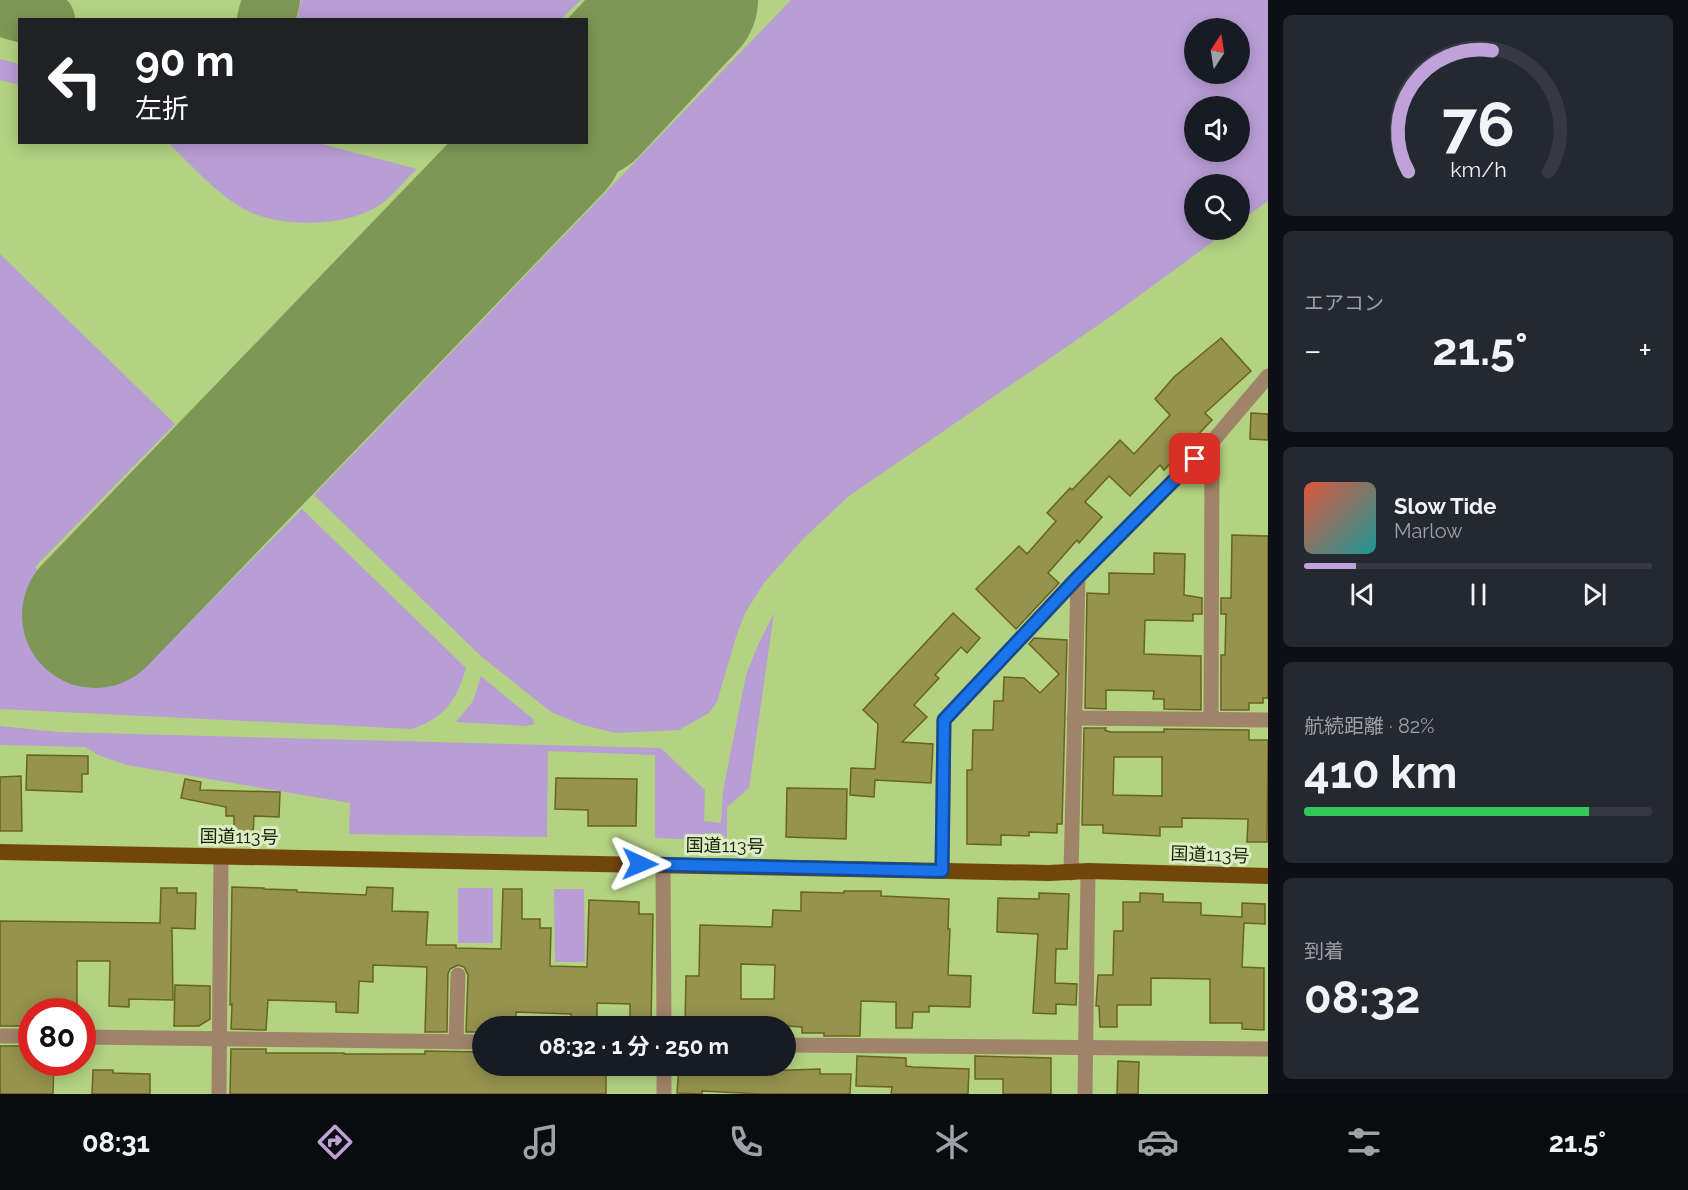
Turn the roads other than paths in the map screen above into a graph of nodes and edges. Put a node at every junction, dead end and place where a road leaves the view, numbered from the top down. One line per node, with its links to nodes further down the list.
1 (1268, 376): 2 (street)
2 (1212, 442): 3 (street); 5 (street)
3 (1078, 577): 4 (street); 10 (street)
4 (1074, 718): 5 (street); 11 (street)
5 (1211, 719): 6 (street)
6 (1268, 720)
7 (0, 852): 8 (highway, 国道113号)
8 (221, 856): 9 (highway, 国道113号); 18 (street)
9 (663, 864): 10 (highway, 国道113号); 14 (street)
10 (942, 871): 11 (highway, 国道113号)
11 (1080, 872): 12 (highway, 国道113号); 22 (street)
12 (1268, 876)
13 (458, 975): 19 (street)
14 (664, 1016)
15 (0, 1036): 16 (street)
16 (18, 1036)
17 (96, 1037): 18 (street)
18 (219, 1039): 19 (street); 25 (street)
19 (456, 1042): 20 (street)
20 (472, 1042)
21 (796, 1045): 22 (street)
22 (1086, 1047): 23 (street); 27 (street)
23 (1268, 1049)
24 (664, 1076): 26 (street)
25 (219, 1094)
26 (663, 1094)
27 (1085, 1094)

